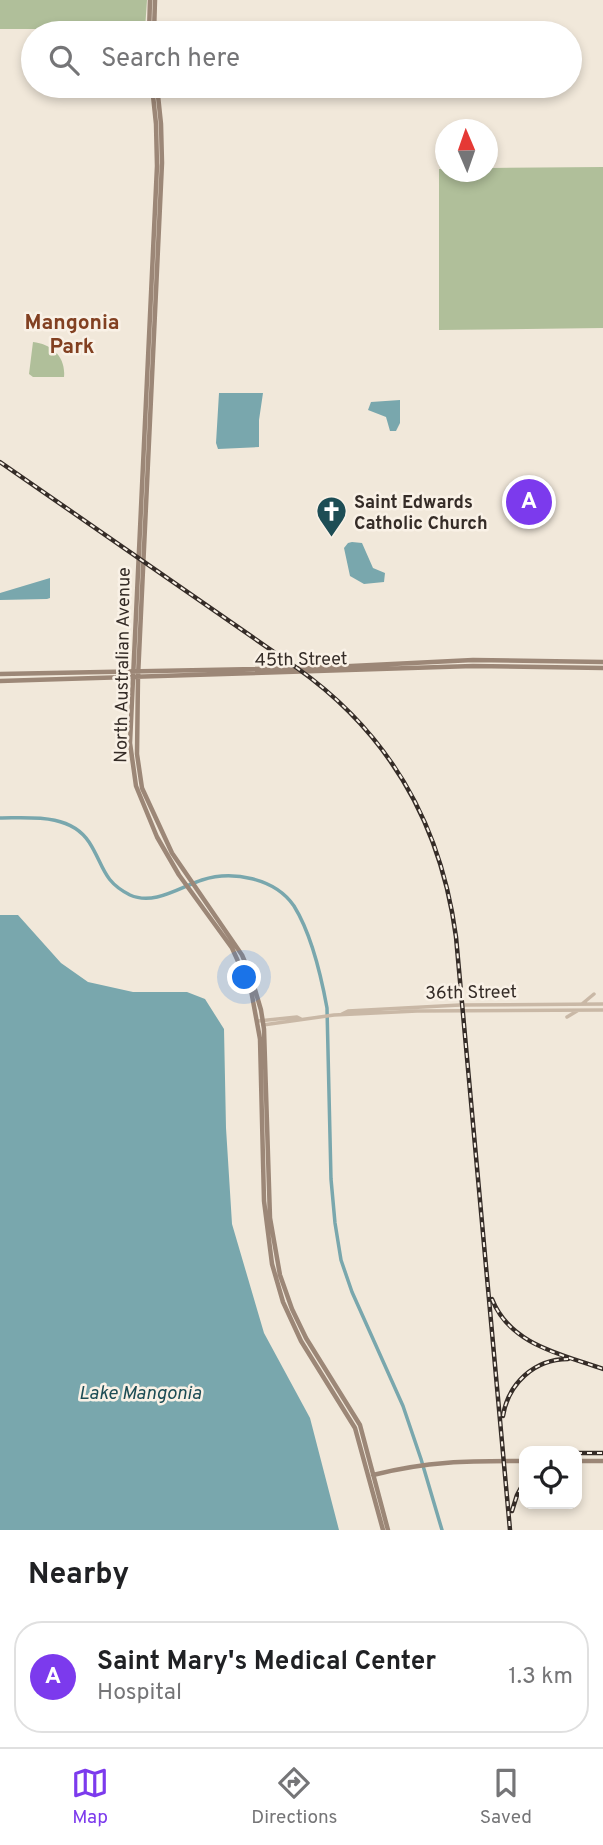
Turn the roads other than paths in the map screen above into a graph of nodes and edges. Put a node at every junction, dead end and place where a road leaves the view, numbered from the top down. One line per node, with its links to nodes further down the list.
1 (152, 0): 2 (main road)
2 (151, 21)
3 (156, 98): 7 (main road, North Australian Avenue)
4 (603, 662): 7 (main road, 45th Street)
5 (603, 668): 7 (main road, 45th Street)
6 (0, 674): 7 (main road, 45th Street)
7 (136, 674): 8 (main road, 45th Street); 18 (main road, North Australian Avenue)
8 (0, 681)
9 (594, 994): 12 (street)
10 (560, 997): 11 (street)
11 (555, 1004): 12 (street, 36th Street); 16 (street, 36th Street)
12 (581, 1004): 13 (street, 36th Street)
13 (603, 1004)
14 (578, 1010): 15 (street, 36th Street); 16 (street, 36th Street); 17 (street)
15 (602, 1012)
16 (340, 1015): 18 (street, 36th Street)
17 (567, 1017)
18 (261, 1023): 22 (main road, North Australian Avenue)
19 (519, 1461): 22 (main road)
20 (582, 1461): 21 (main road)
21 (603, 1461)
22 (372, 1475): 23 (main road, North Australian Avenue)
23 (386, 1530)

